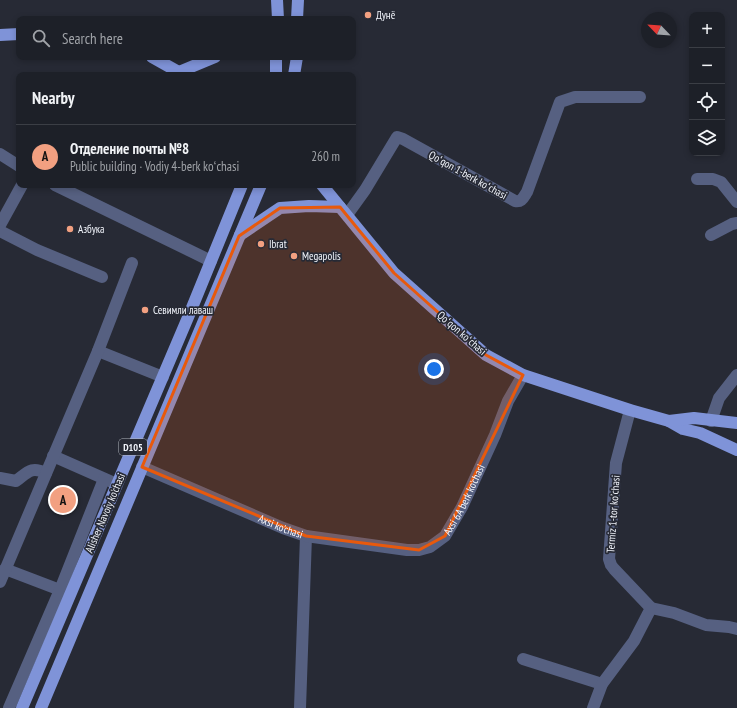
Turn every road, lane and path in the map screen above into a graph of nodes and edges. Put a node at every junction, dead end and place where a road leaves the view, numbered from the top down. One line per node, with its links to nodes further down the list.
1 (277, 0): 3 (main road)
2 (298, 0): 4 (main road)
3 (278, 16)
4 (297, 16)
5 (16, 34): 6 (main road)
6 (0, 35)
7 (158, 60): 11 (main road)
8 (209, 60): 12 (main road)
9 (276, 60): 13 (main road)
10 (296, 60): 14 (main road)
11 (180, 72)
12 (184, 72)
13 (276, 72)
14 (294, 72)
15 (640, 97): 25 (street, Qoʻqon 1-berk koʻchasi)
16 (0, 154): 17 (street)
17 (16, 164)
18 (697, 179): 24 (street)
19 (20, 188): 27 (street)
20 (61, 188): 31 (street)
21 (241, 188): 31 (main road, Alisher Navoiy ko'chasi / D105)
22 (259, 188): 30 (main road, Alisher Navoiy ko'chasi / D105)
23 (325, 188): 25 (main road, Qoʻqon koʻchasi)
24 (737, 202)
25 (344, 211): 30 (main road); 35 (main road, Qoʻqon koʻchasi)
26 (737, 223): 29 (street)
27 (0, 225)
28 (0, 231): 33 (street)
29 (711, 235)
30 (239, 236): 44 (main road, Alisher Navoiy ko'chasi / D105)
31 (211, 261): 37 (main road, Alisher Navoiy ko'chasi / D105)
32 (132, 263): 34 (street)
33 (102, 277)
34 (98, 351): 37 (street); 43 (street)
35 (523, 375): 38 (main road, Qoʻqon koʻchasi); 49 (street, Axsi 6А berk ko'chasi)
36 (737, 375): 40 (street)
37 (163, 377): 48 (main road, Alisher Navoiy ko'chasi / D105)
38 (630, 410): 39 (main road, Qoʻqon koʻchasi); 53 (street, Termiz 1-tor koʼchasi)
39 (669, 421): 40 (main road, Qoʻqon koʻchasi); 42 (main road, Qoʻqon koʻchasi)
40 (711, 421): 41 (main road, Qoʻqon koʻchasi)
41 (737, 424)
42 (737, 450)
43 (53, 456): 45 (street); 47 (street)
44 (142, 467): 49 (street, Axsi ko'chasi); 59 (main road, Alisher Navoiy ko'chasi / D105)
45 (46, 473): 46 (street); 50 (street)
46 (0, 478)
47 (104, 479): 48 (street); 52 (street)
48 (117, 485): 52 (main road, Alisher Navoiy ko'chasi / D105)
49 (306, 536): 60 (street, Axsi ko'chasi)
50 (5, 569): 51 (street); 52 (street)
51 (0, 582)
52 (65, 592): 57 (street); 58 (main road, Alisher Navoiy ko'chasi / D105)
53 (651, 608): 54 (street); 56 (street)
54 (737, 630)
55 (523, 659): 56 (street)
56 (602, 684): 61 (street)
57 (9, 708)
58 (22, 708)
59 (41, 708)
60 (300, 708)
61 (594, 708)

